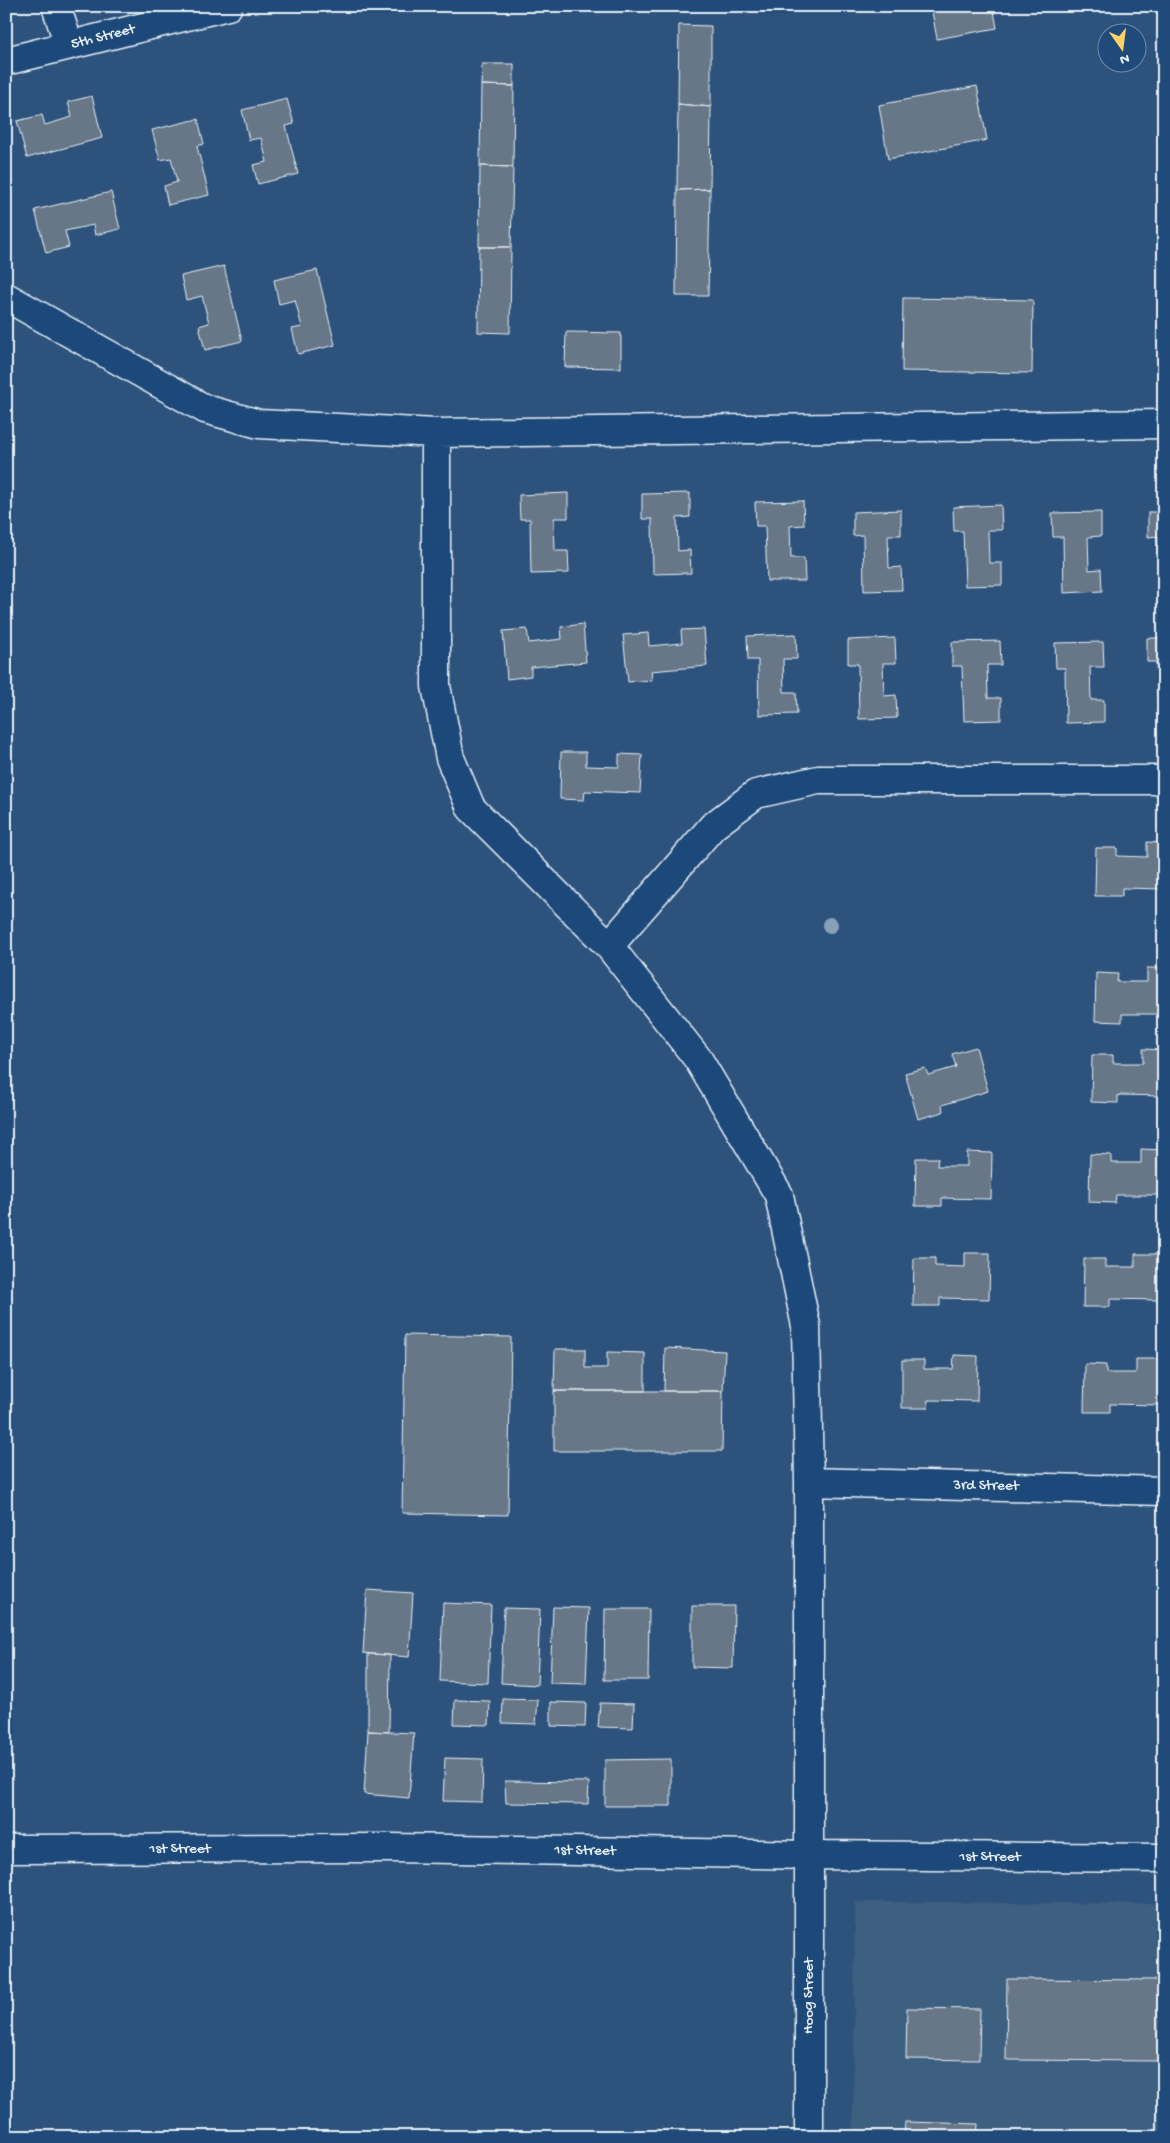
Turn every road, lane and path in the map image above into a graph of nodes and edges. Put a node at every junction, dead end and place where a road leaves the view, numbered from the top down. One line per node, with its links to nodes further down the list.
1 (56, 6): 3 (street)
2 (228, 6): 3 (street, 5th Street)
3 (69, 45): 4 (street, 5th Street)
4 (6, 61)
5 (6, 297): 7 (street)
6 (1164, 424): 7 (street)
7 (436, 433): 9 (street, Hoog Street)
8 (1164, 780): 9 (street)
9 (609, 946): 10 (street, Hoog Street)
10 (808, 1482): 11 (street, 3rd Street); 13 (street, Hoog Street)
11 (1164, 1490)
12 (6, 1849): 13 (street, 1st Street)
13 (810, 1855): 14 (street, 1st Street); 15 (street, Hoog Street)
14 (1164, 1858)
15 (809, 2137)

